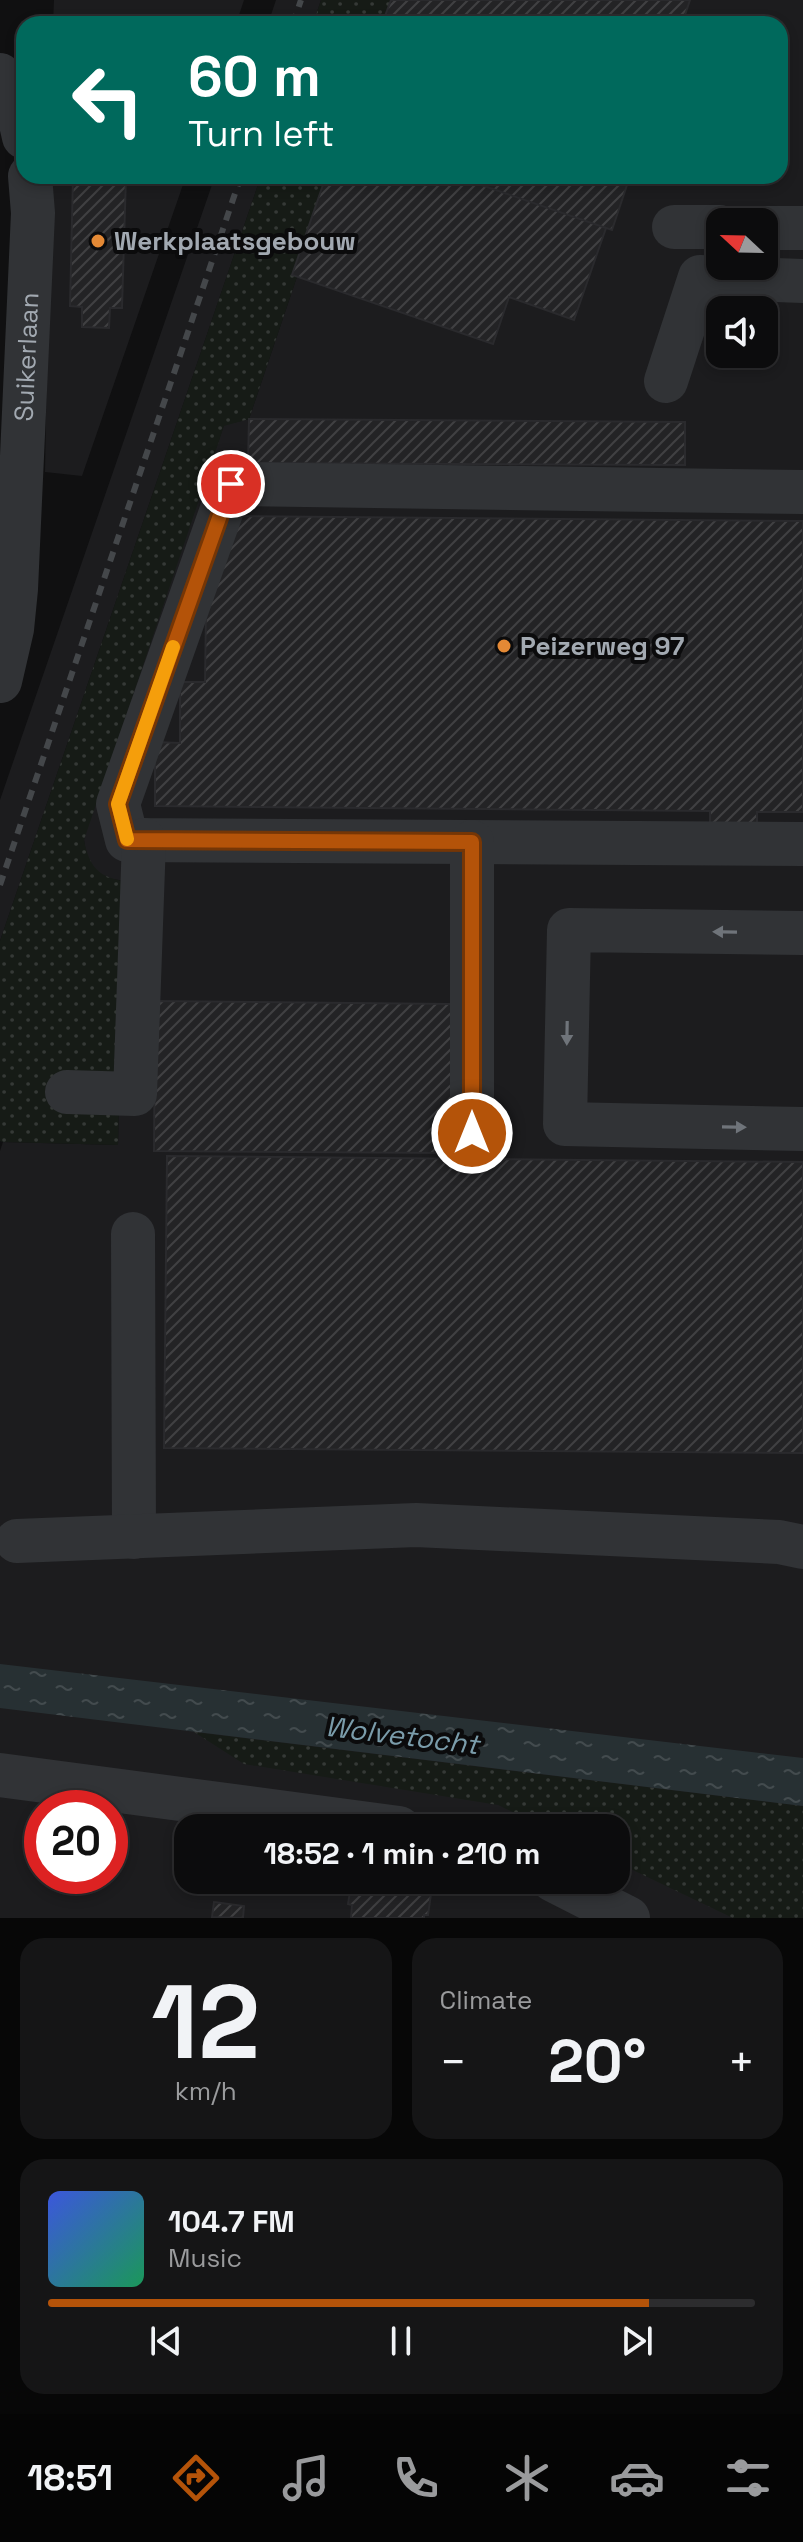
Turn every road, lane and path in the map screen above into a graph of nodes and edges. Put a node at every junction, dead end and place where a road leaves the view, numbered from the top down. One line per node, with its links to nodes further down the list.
1 (0, 75): 2 (lane)
2 (16, 106)
3 (31, 184): 11 (lane, Suikerlaan)
4 (674, 227): 5 (lane)
5 (706, 227)
6 (778, 228): 7 (lane)
7 (803, 228)
8 (803, 281): 9 (lane)
9 (666, 381)
10 (803, 492): 12 (lane)
11 (0, 681)
12 (144, 840): 13 (lane); 16 (lane)
13 (472, 842): 14 (lane); 18 (lane)
14 (803, 844)
15 (803, 933): 17 (lane, one-way to 17)
16 (67, 1092)
17 (803, 1129)
18 (472, 1133)
19 (133, 1234): 20 (lane)
20 (134, 1537): 21 (lane); 22 (lane)
21 (17, 1541)
22 (803, 1547)
23 (0, 1775): 24 (lane)
24 (294, 1814)
25 (581, 1894): 26 (lane)
26 (628, 1918)

